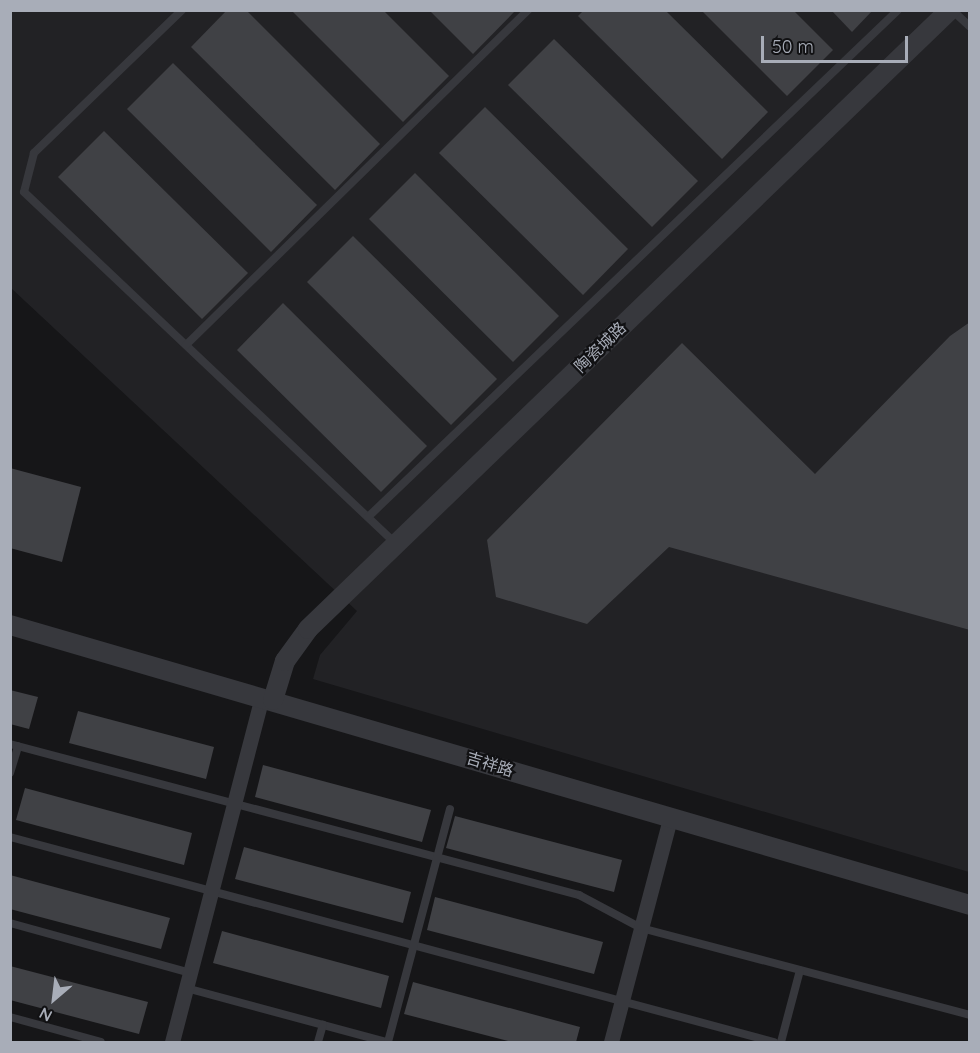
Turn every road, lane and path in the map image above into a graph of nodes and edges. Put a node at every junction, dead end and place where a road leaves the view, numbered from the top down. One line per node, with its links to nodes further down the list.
1 (182, 10): 6 (lane)
2 (528, 10): 6 (lane)
3 (898, 10): 7 (lane)
4 (951, 10): 5 (lane); 8 (street, 陶瓷城路)
5 (969, 27)
6 (186, 345): 7 (lane)
7 (368, 518): 8 (lane)
8 (396, 544): 10 (street, 陶瓷城路)
9 (10, 625): 10 (street, 吉祥路)
10 (267, 698): 13 (street); 15 (street, 吉祥路)
11 (14, 745): 12 (lane); 13 (lane)
12 (10, 773)
13 (234, 804): 17 (lane); 18 (street)
14 (450, 808): 17 (lane)
15 (670, 818): 19 (street, 吉祥路); 21 (street)
16 (10, 837): 18 (lane)
17 (437, 857): 21 (lane); 22 (lane)
18 (211, 892): 22 (lane); 24 (street)
19 (969, 905)
20 (10, 923): 24 (lane)
21 (641, 928): 23 (lane); 25 (street)
22 (414, 946): 25 (lane); 32 (lane)
23 (800, 970): 26 (lane); 35 (lane)
24 (188, 980): 28 (lane); 30 (street)
25 (621, 1002): 33 (street); 34 (lane)
26 (969, 1014)
27 (10, 1017): 29 (lane)
28 (323, 1025): 31 (lane); 32 (lane)
29 (101, 1042)
30 (172, 1042)
31 (318, 1042)
32 (387, 1042)
33 (611, 1042)
34 (774, 1042)
35 (781, 1042)

